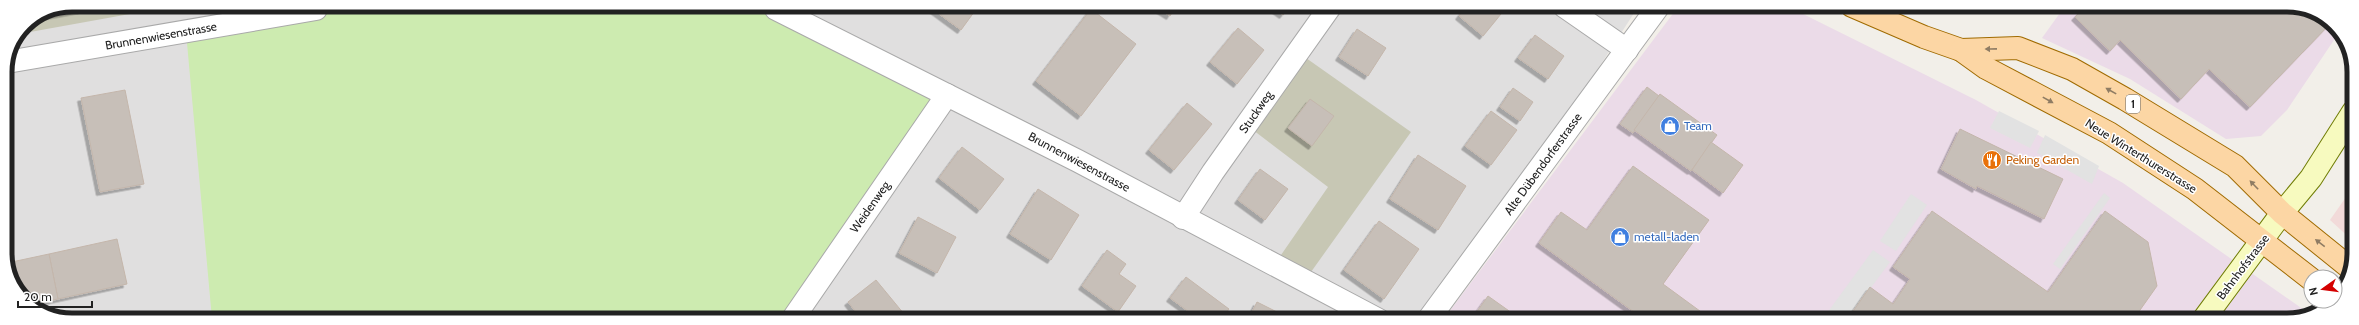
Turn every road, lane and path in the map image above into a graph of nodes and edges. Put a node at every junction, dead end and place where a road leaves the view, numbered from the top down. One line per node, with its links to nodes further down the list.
1 (304, 12): 9 (street, Brunnenwiesenstrasse)
2 (782, 12): 10 (street, Brunnenwiesenstrasse)
3 (1327, 12): 13 (street, Stuckweg)
4 (1572, 12): 7 (street)
5 (1654, 12): 7 (street, Alte Dübendorferstrasse)
6 (1866, 12): 8 (main road, Neue Winterthurerstrasse / 1)
7 (1627, 50): 19 (street, Alte Dübendorferstrasse)
8 (1961, 50): 12 (main road, Neue Winterthurerstrasse / 1, one-way to 8); 14 (main road, Neue Winterthurerstrasse / 1, one-way to 14)
9 (13, 61)
10 (947, 95): 13 (street, Brunnenwiesenstrasse); 17 (street, Weidenweg)
11 (2347, 121): 12 (street, Bahnhofstrasse)
12 (2282, 213): 14 (street, Bahnhofstrasse); 15 (main road, Neue Winterthurerstrasse / 1, one-way to 12)
13 (1183, 218): 18 (street, Brunnenwiesenstrasse)
14 (2262, 241): 16 (main road, Neue Winterthurerstrasse / 1); 20 (street, Bahnhofstrasse)
15 (2345, 264)
16 (2303, 273)
17 (797, 313)
18 (1366, 313)
19 (1433, 313)
20 (2208, 313)

